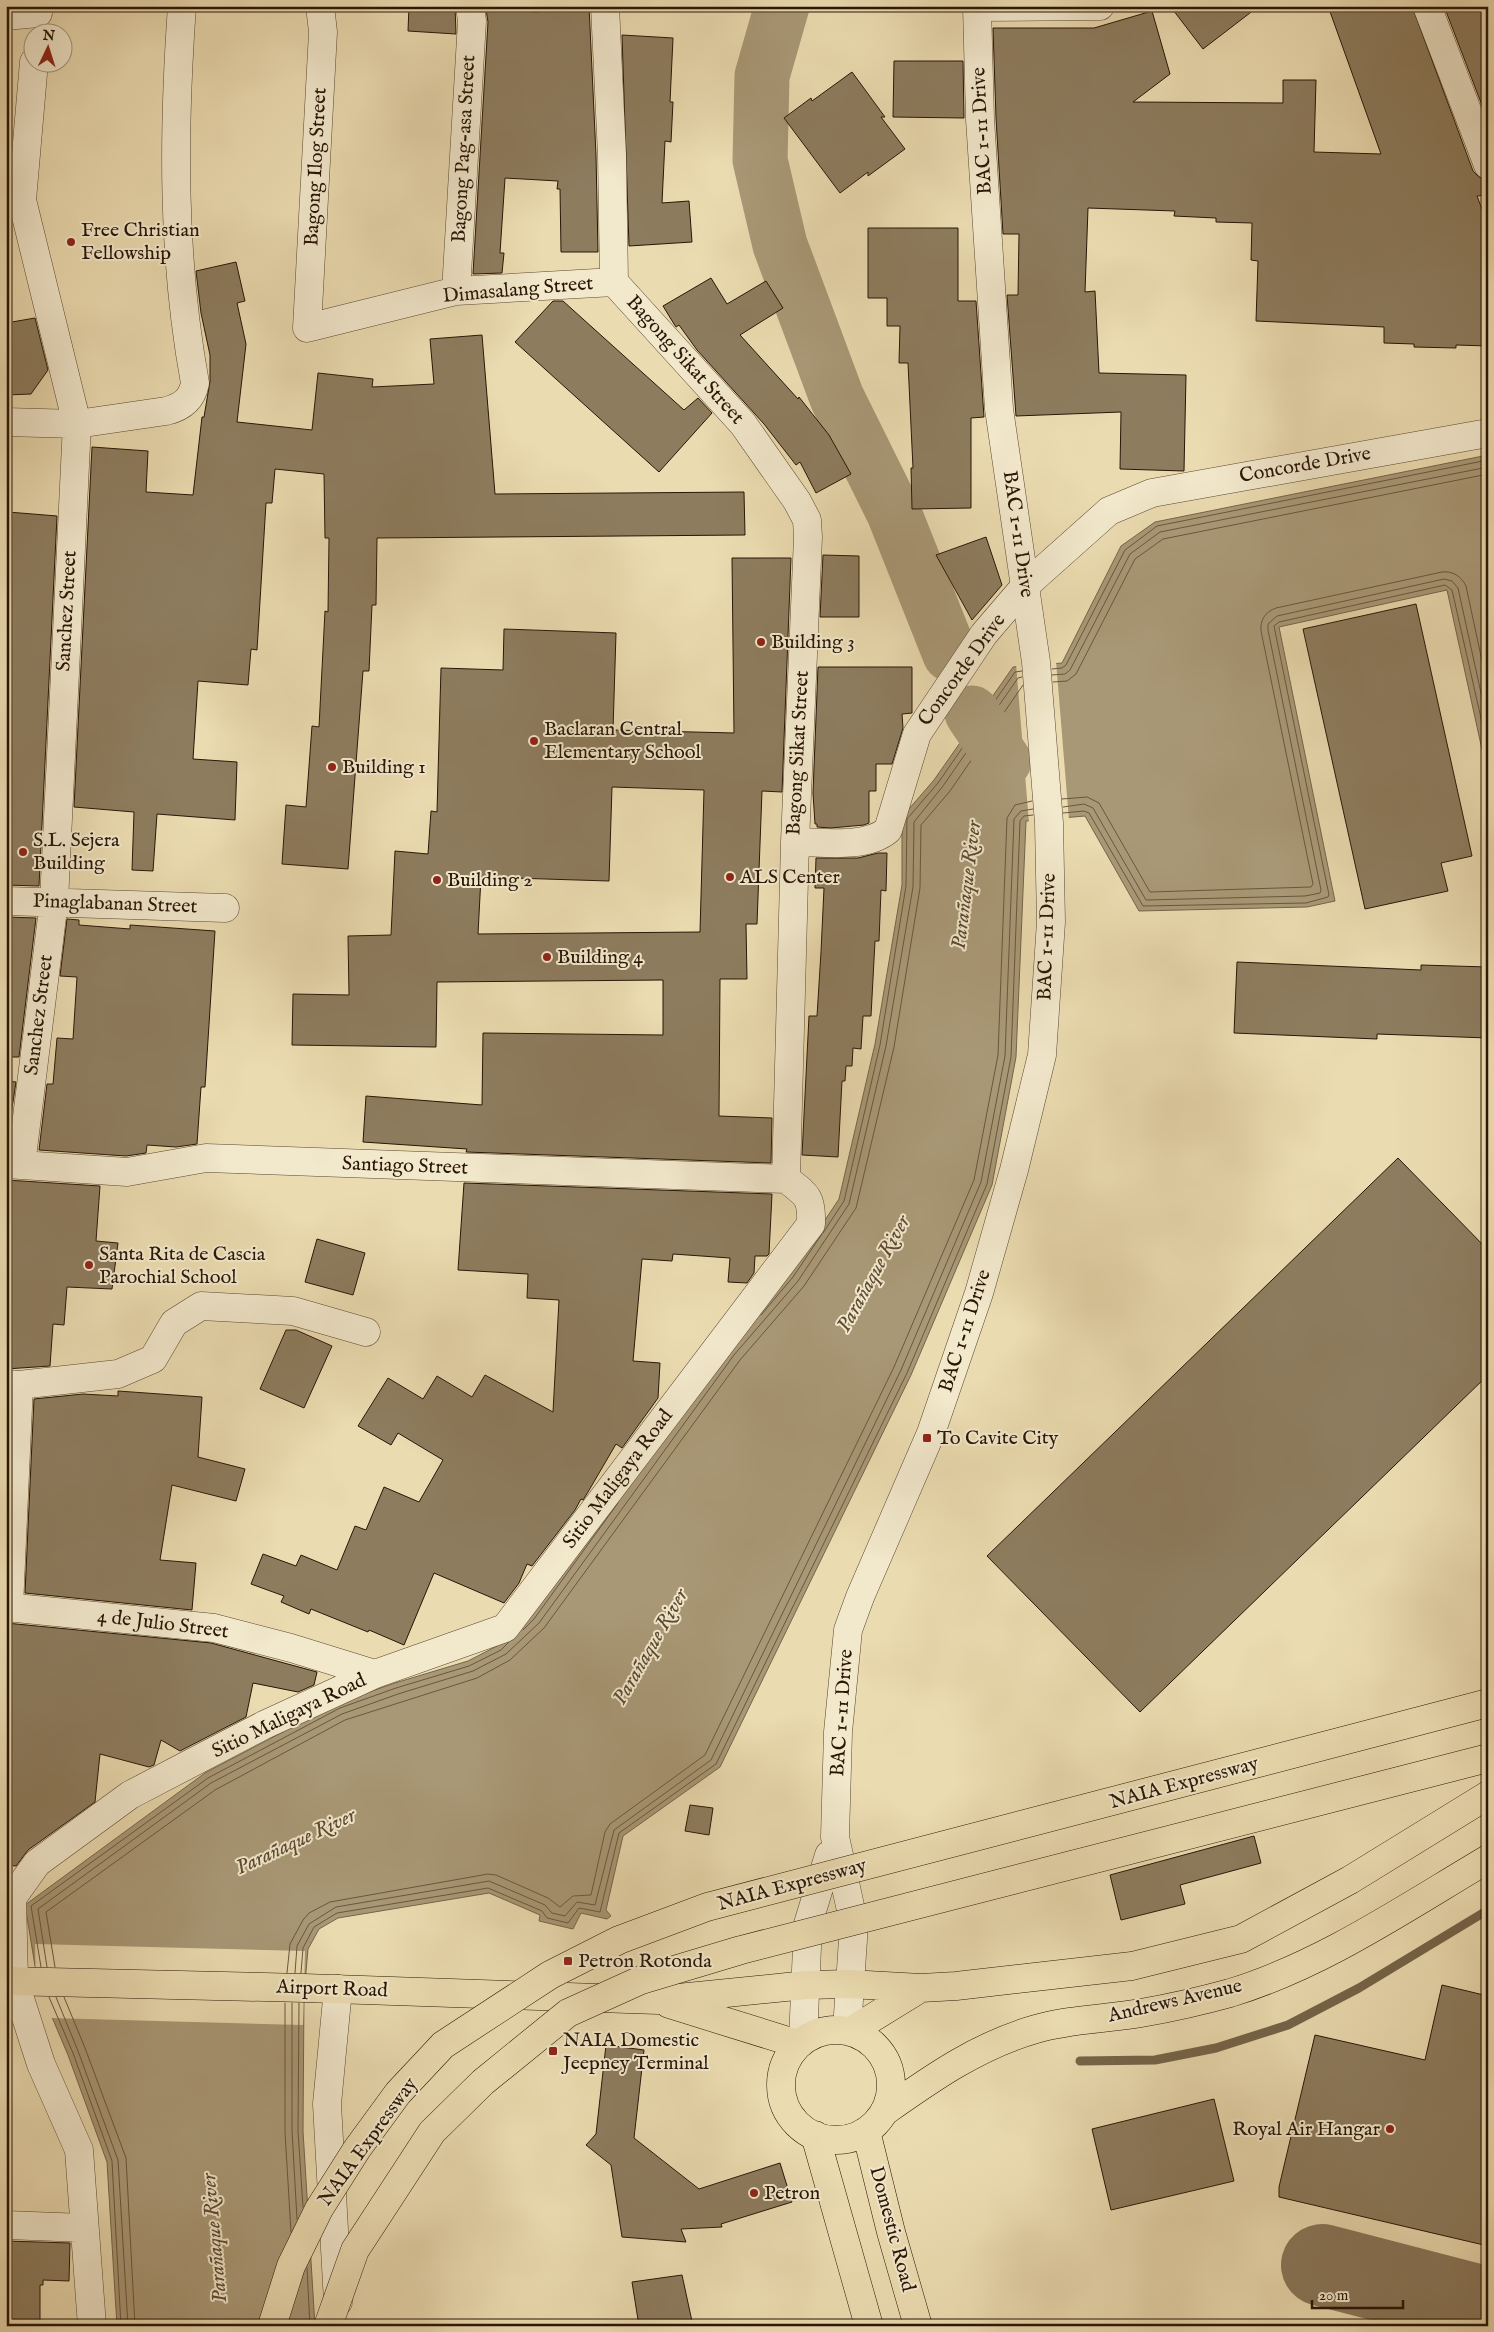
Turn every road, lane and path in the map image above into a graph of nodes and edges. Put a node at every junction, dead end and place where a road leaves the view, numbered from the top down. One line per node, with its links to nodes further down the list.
1 (182, 6): 17 (street)
2 (320, 6): 15 (street, Bagong Ilog Street)
3 (470, 6): 14 (street, Bagong Pag-asa Street)
4 (605, 6): 13 (street, Bagong Sikat Street)
5 (977, 6): 6 (street); 19 (street, BAC 1-11 Drive)
6 (1100, 6)
7 (1427, 6): 11 (street)
8 (6, 16): 9 (street)
9 (38, 17)
10 (33, 72): 12 (street, Sanchez Street)
11 (1488, 164)
12 (14, 202): 17 (street, Sanchez Street)
13 (614, 282): 14 (street, Dimasalang Street); 20 (street, Bagong Sikat Street)
14 (456, 291): 15 (street, Dimasalang Street)
15 (306, 328)
16 (6, 422): 17 (street)
17 (77, 424): 22 (street, Sanchez Street)
18 (1488, 432): 19 (street, Concorde Drive)
19 (1026, 586): 20 (street, Concorde Drive); 33 (street, BAC 1-11 Drive)
20 (794, 842): 25 (street, Bagong Sikat Street)
21 (6, 900): 22 (street, Pinaglabanan Street)
22 (54, 901): 23 (street, Pinaglabanan Street); 24 (street, Sanchez Street)
23 (224, 908)
24 (13, 1165): 25 (street, Santiago Street)
25 (794, 1185): 29 (street, Sitio Maligaya Road)
26 (366, 1332): 27 (street)
27 (13, 1384): 28 (street)
28 (8, 1607): 29 (street, 4 de Julio Street)
29 (375, 1674): 35 (street, Sitio Maligaya Road)
30 (1488, 1703): 48 (main road, NAIA Expressway, bridge)
31 (1488, 1758): 49 (main road, bridge)
32 (1488, 1795): 38 (main road)
33 (835, 1837): 36 (street, BAC 1-11 Drive); 37 (street, BAC 1-11 Drive)
34 (1488, 1859): 43 (main road, Andrews Avenue)
35 (18, 1981): 39 (main road, Airport Road); 46 (street, Sitio Maligaya Road)
36 (849, 1984): 37 (main road); 38 (main road); 41 (street, BAC 1-11 Drive)
37 (806, 1985): 40 (main road); 42 (street, BAC 1-11 Drive)
38 (921, 1988): 41 (main road)
39 (338, 1989): 40 (main road, Airport Road); 50 (street)
40 (658, 2000): 42 (main road)
41 (849, 2031): 42 (main road); 43 (main road)
42 (801, 2042): 44 (main road, Andrews Avenue)
43 (875, 2122): 44 (main road, Andrews Avenue); 52 (main road, Domestic Road)
44 (815, 2135): 51 (main road)
45 (6, 2225): 46 (street)
46 (84, 2228): 47 (street, Sitio Maligaya Road)
47 (92, 2326)
48 (272, 2326)
49 (328, 2326)
50 (339, 2326)
51 (869, 2326)
52 (918, 2326)

